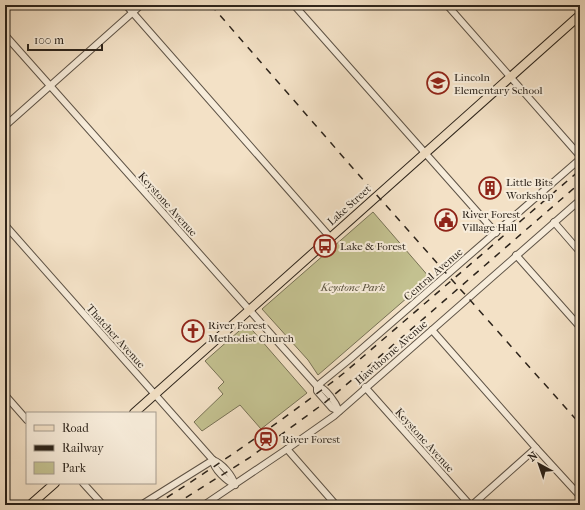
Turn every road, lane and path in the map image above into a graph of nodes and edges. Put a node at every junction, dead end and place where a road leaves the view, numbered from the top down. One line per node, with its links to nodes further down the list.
1 (126, 5): 5 (street)
2 (141, 5): 5 (street)
3 (294, 5): 11 (street)
4 (447, 5): 8 (street)
5 (132, 12): 9 (street); 18 (street)
6 (580, 15): 8 (main road, Lake Street)
7 (5, 35): 9 (street, Keystone Avenue)
8 (511, 76): 11 (main road, Lake Street); 12 (street)
9 (50, 86): 10 (street); 21 (street, Keystone Avenue)
10 (5, 126)
11 (425, 153): 17 (street); 18 (main road, Lake Street)
12 (580, 156)
13 (580, 159): 17 (street, Central Avenue)
14 (580, 200): 15 (street, Hawthorne Avenue)
15 (554, 222): 19 (street); 20 (street, Hawthorne Avenue)
16 (5, 225): 26 (street, Thatcher Avenue)
17 (496, 233): 24 (street, Central Avenue)
18 (330, 237): 21 (main road, Lake Street)
19 (580, 252)
20 (516, 255): 22 (street); 23 (street, Hawthorne Avenue)
21 (249, 310): 24 (street, Keystone Avenue); 26 (main road, Lake Street)
22 (580, 327)
23 (432, 330): 25 (street, Hawthorne Avenue); 31 (street)
24 (317, 386): 28 (street, Keystone Avenue)
25 (366, 388): 28 (street, Hawthorne Avenue); 43 (street, Keystone Avenue)
26 (155, 394): 29 (main road, Lake Street); 33 (street, Thatcher Avenue)
27 (5, 395): 30 (street)
28 (339, 411): 32 (street, Hawthorne Avenue)
29 (135, 412)
30 (26, 419)
31 (536, 448): 37 (street); 43 (street)
32 (287, 449): 36 (street, Hawthorne Avenue); 42 (street)
33 (213, 460): 36 (street, Thatcher Avenue); 40 (street)
34 (54, 484): 38 (main road)
35 (84, 484): 39 (street)
36 (235, 485): 41 (street, Hawthorne Avenue)
37 (580, 496)
38 (30, 505)
39 (103, 505)
40 (141, 505)
41 (204, 505)
42 (336, 505)
43 (471, 505)

